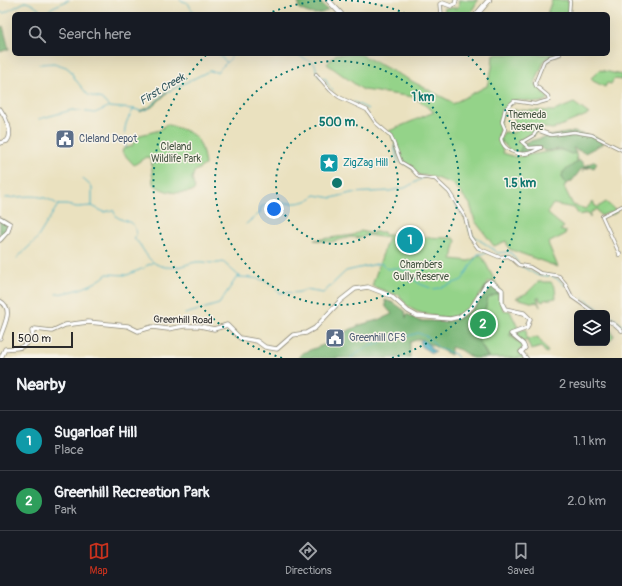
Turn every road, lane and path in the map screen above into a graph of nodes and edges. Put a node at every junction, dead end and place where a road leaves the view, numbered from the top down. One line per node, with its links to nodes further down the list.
1 (328, 0): 6 (highway)
2 (331, 0): 7 (highway)
3 (456, 0): 8 (main road)
4 (488, 0): 9 (highway)
5 (570, 0): 10 (street)
6 (340, 12)
7 (340, 12)
8 (442, 12)
9 (478, 12)
10 (569, 12)
11 (553, 56): 15 (street)
12 (316, 74): 21 (street)
13 (0, 110): 14 (main road)
14 (0, 143)
15 (622, 150)
16 (622, 206): 19 (street)
17 (0, 218): 18 (main road)
18 (0, 240)
19 (620, 255)
20 (0, 302): 24 (main road)
21 (592, 310)
22 (610, 322): 23 (street)
23 (622, 331)
24 (0, 338)
25 (0, 358): 26 (main road, Greenhill Road)
26 (526, 358)

